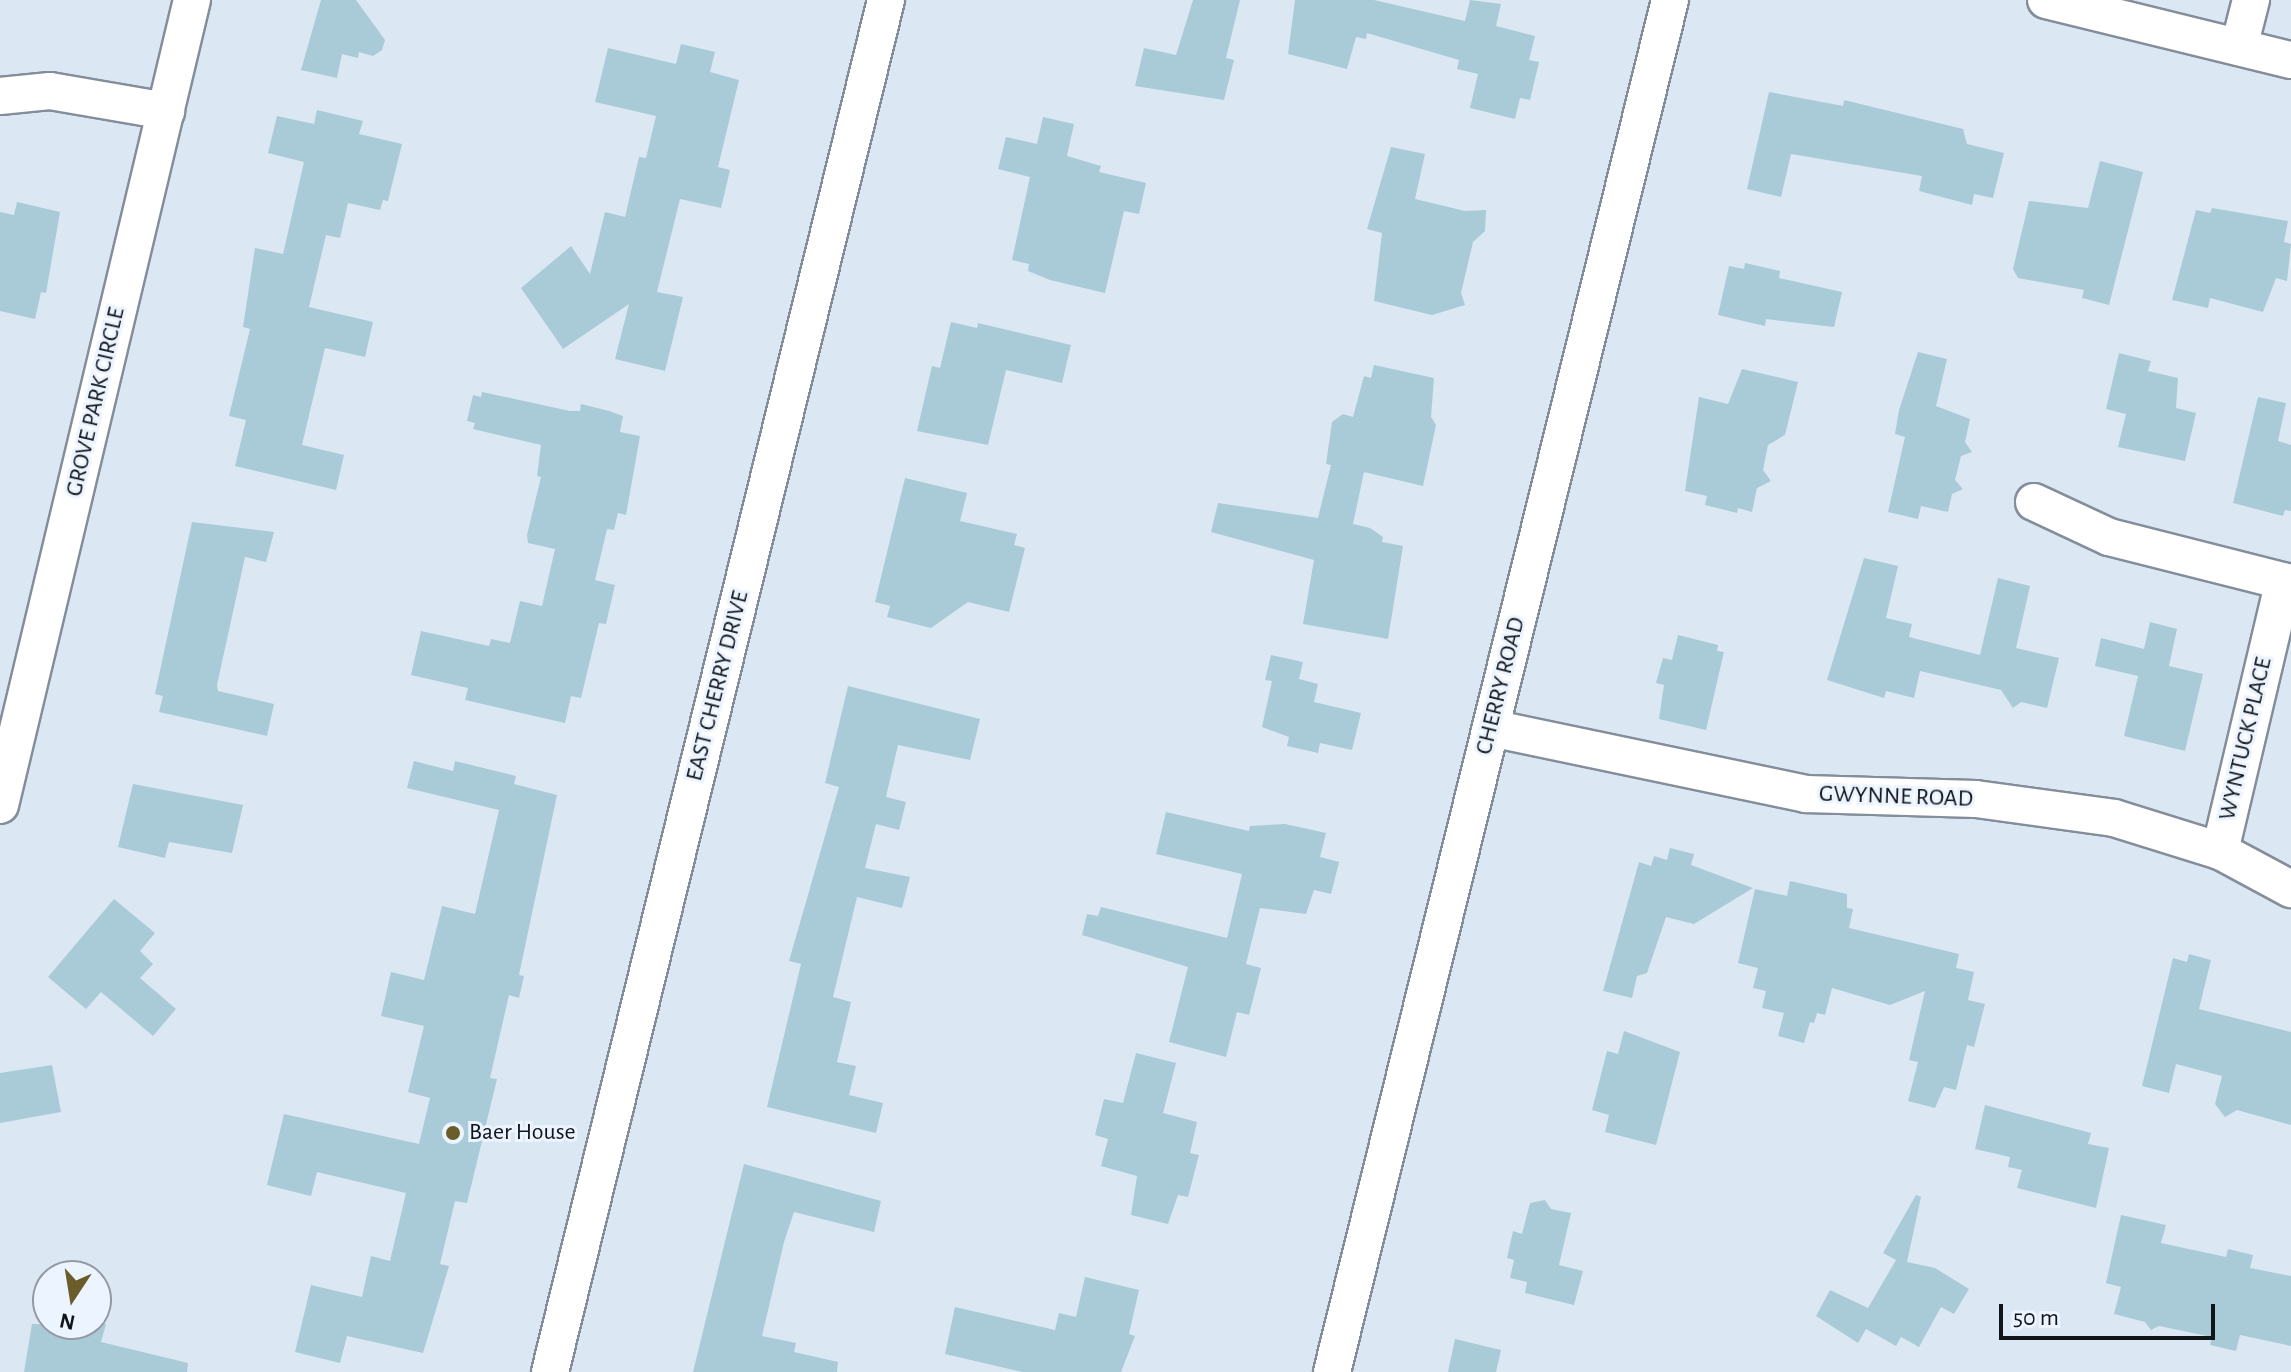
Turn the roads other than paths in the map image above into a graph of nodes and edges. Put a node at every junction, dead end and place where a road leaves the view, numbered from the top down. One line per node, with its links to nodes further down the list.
1 (192, 0): 9 (street, GROVE PARK CIRCLE)
2 (886, 0): 16 (street, EAST CHERRY DRIVE)
3 (1670, 0): 12 (street, CHERRY ROAD)
4 (2046, 0): 6 (street)
5 (2251, 0): 6 (street)
6 (2239, 47): 7 (street)
7 (2291, 60)
8 (0, 96): 9 (street)
9 (166, 111): 13 (street, GROVE PARK CIRCLE)
10 (2034, 502): 11 (street, WYNTUCK PLACE)
11 (2288, 582): 14 (street, WYNTUCK PLACE)
12 (1491, 728): 14 (street, GWYNNE ROAD); 17 (street, CHERRY ROAD)
13 (0, 805)
14 (2220, 851): 15 (street, GWYNNE ROAD)
15 (2291, 889)
16 (550, 1372)
17 (1332, 1372)

